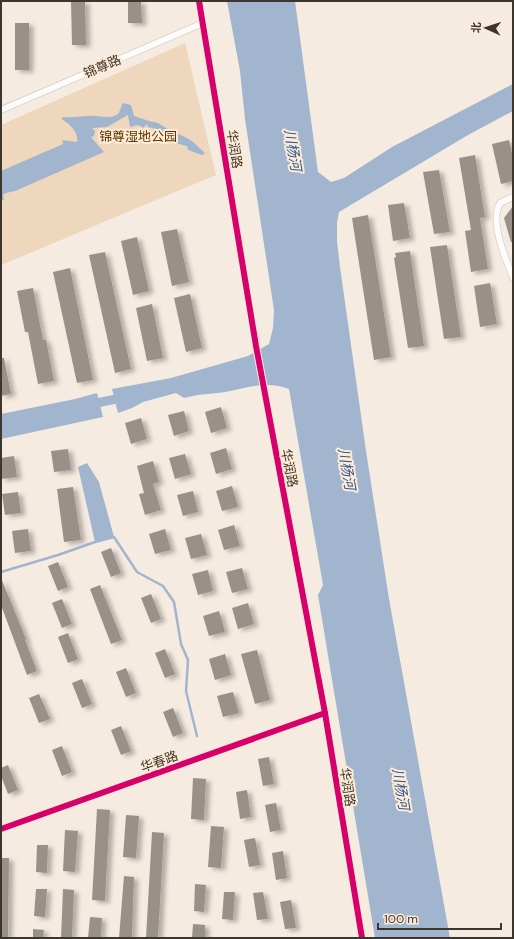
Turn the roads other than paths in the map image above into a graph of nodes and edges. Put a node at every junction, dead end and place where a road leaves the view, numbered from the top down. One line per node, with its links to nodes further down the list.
1 (199, 1): 2 (street, 华润路)
2 (203, 23): 3 (street, 锦尊路); 6 (street, 华润路)
3 (1, 110)
4 (513, 197): 5 (street)
5 (513, 278)
6 (325, 713): 7 (street, 华春路); 8 (street, 华润路)
7 (1, 829)
8 (362, 938)

